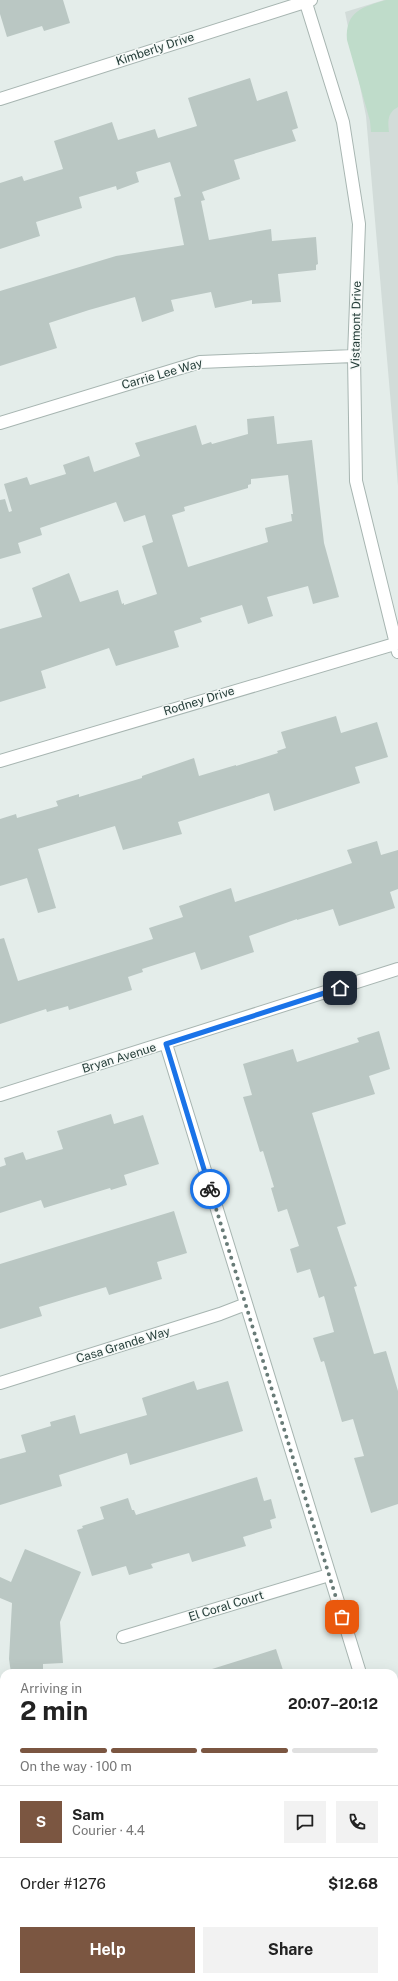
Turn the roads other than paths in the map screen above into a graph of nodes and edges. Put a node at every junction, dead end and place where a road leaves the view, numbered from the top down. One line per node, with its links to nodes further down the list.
1 (307, 0): 2 (street, Kimberly Drive); 3 (street, Vistamont Drive)
2 (0, 99)
3 (354, 356): 4 (street, Carrie Lee Way); 5 (street, Vistamont Drive)
4 (0, 423)
5 (397, 646): 6 (street, Rodney Drive)
6 (0, 761)
7 (398, 969): 8 (street, Bryan Avenue)
8 (166, 1044): 9 (street, Bryan Avenue); 10 (street)
9 (0, 1095)
10 (246, 1304): 11 (street, Casa Grande Way); 12 (street)
11 (0, 1383)
12 (329, 1575): 13 (street, El Coral Court); 14 (street)
13 (123, 1637)
14 (359, 1669)

